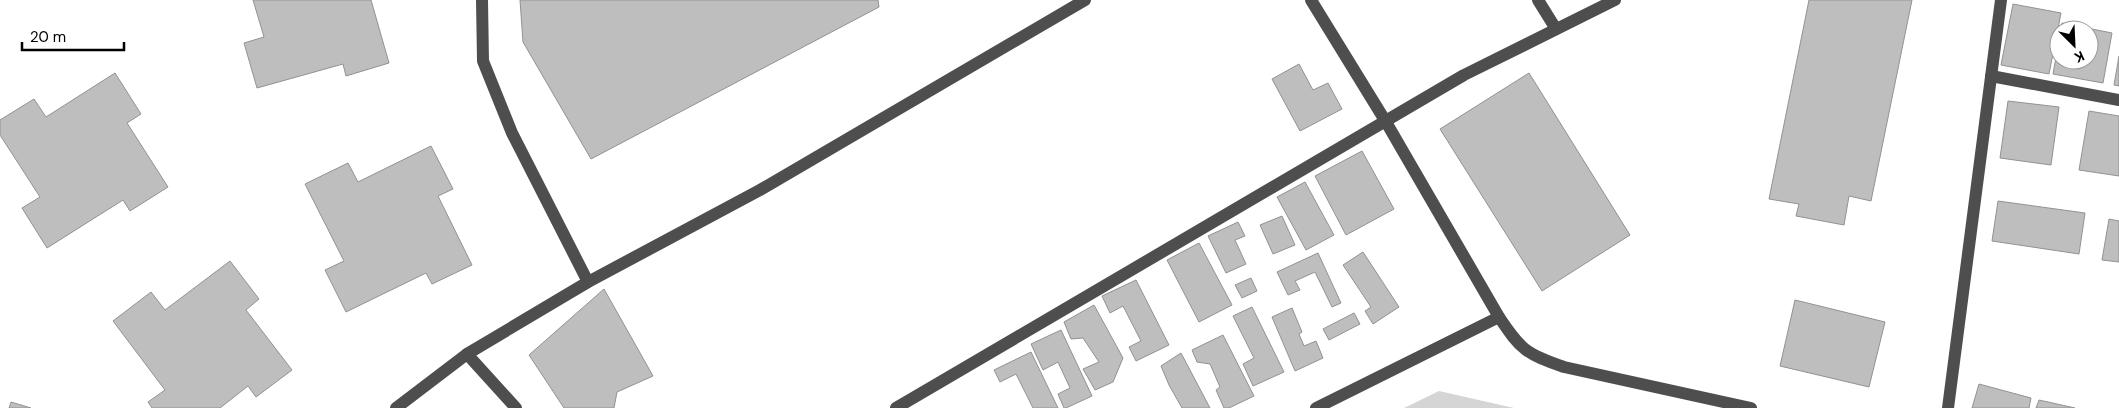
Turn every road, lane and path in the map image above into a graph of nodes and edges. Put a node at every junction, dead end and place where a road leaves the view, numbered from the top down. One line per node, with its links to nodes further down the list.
1 (482, 0): 11 (street)
2 (1085, 0): 11 (street)
3 (1311, 0): 10 (street)
4 (1538, 0): 7 (street)
5 (1615, 0): 7 (street)
6 (2001, 0): 8 (street)
7 (1556, 29): 10 (street)
8 (1991, 76): 9 (street); 19 (street)
9 (2119, 100)
10 (1386, 122): 12 (street); 16 (street)
11 (588, 282): 13 (street)
12 (1499, 317): 17 (street); 18 (street)
13 (467, 354): 14 (street); 15 (street)
14 (396, 408)
15 (516, 408)
16 (896, 408)
17 (1316, 408)
18 (1751, 408)
19 (1948, 408)

